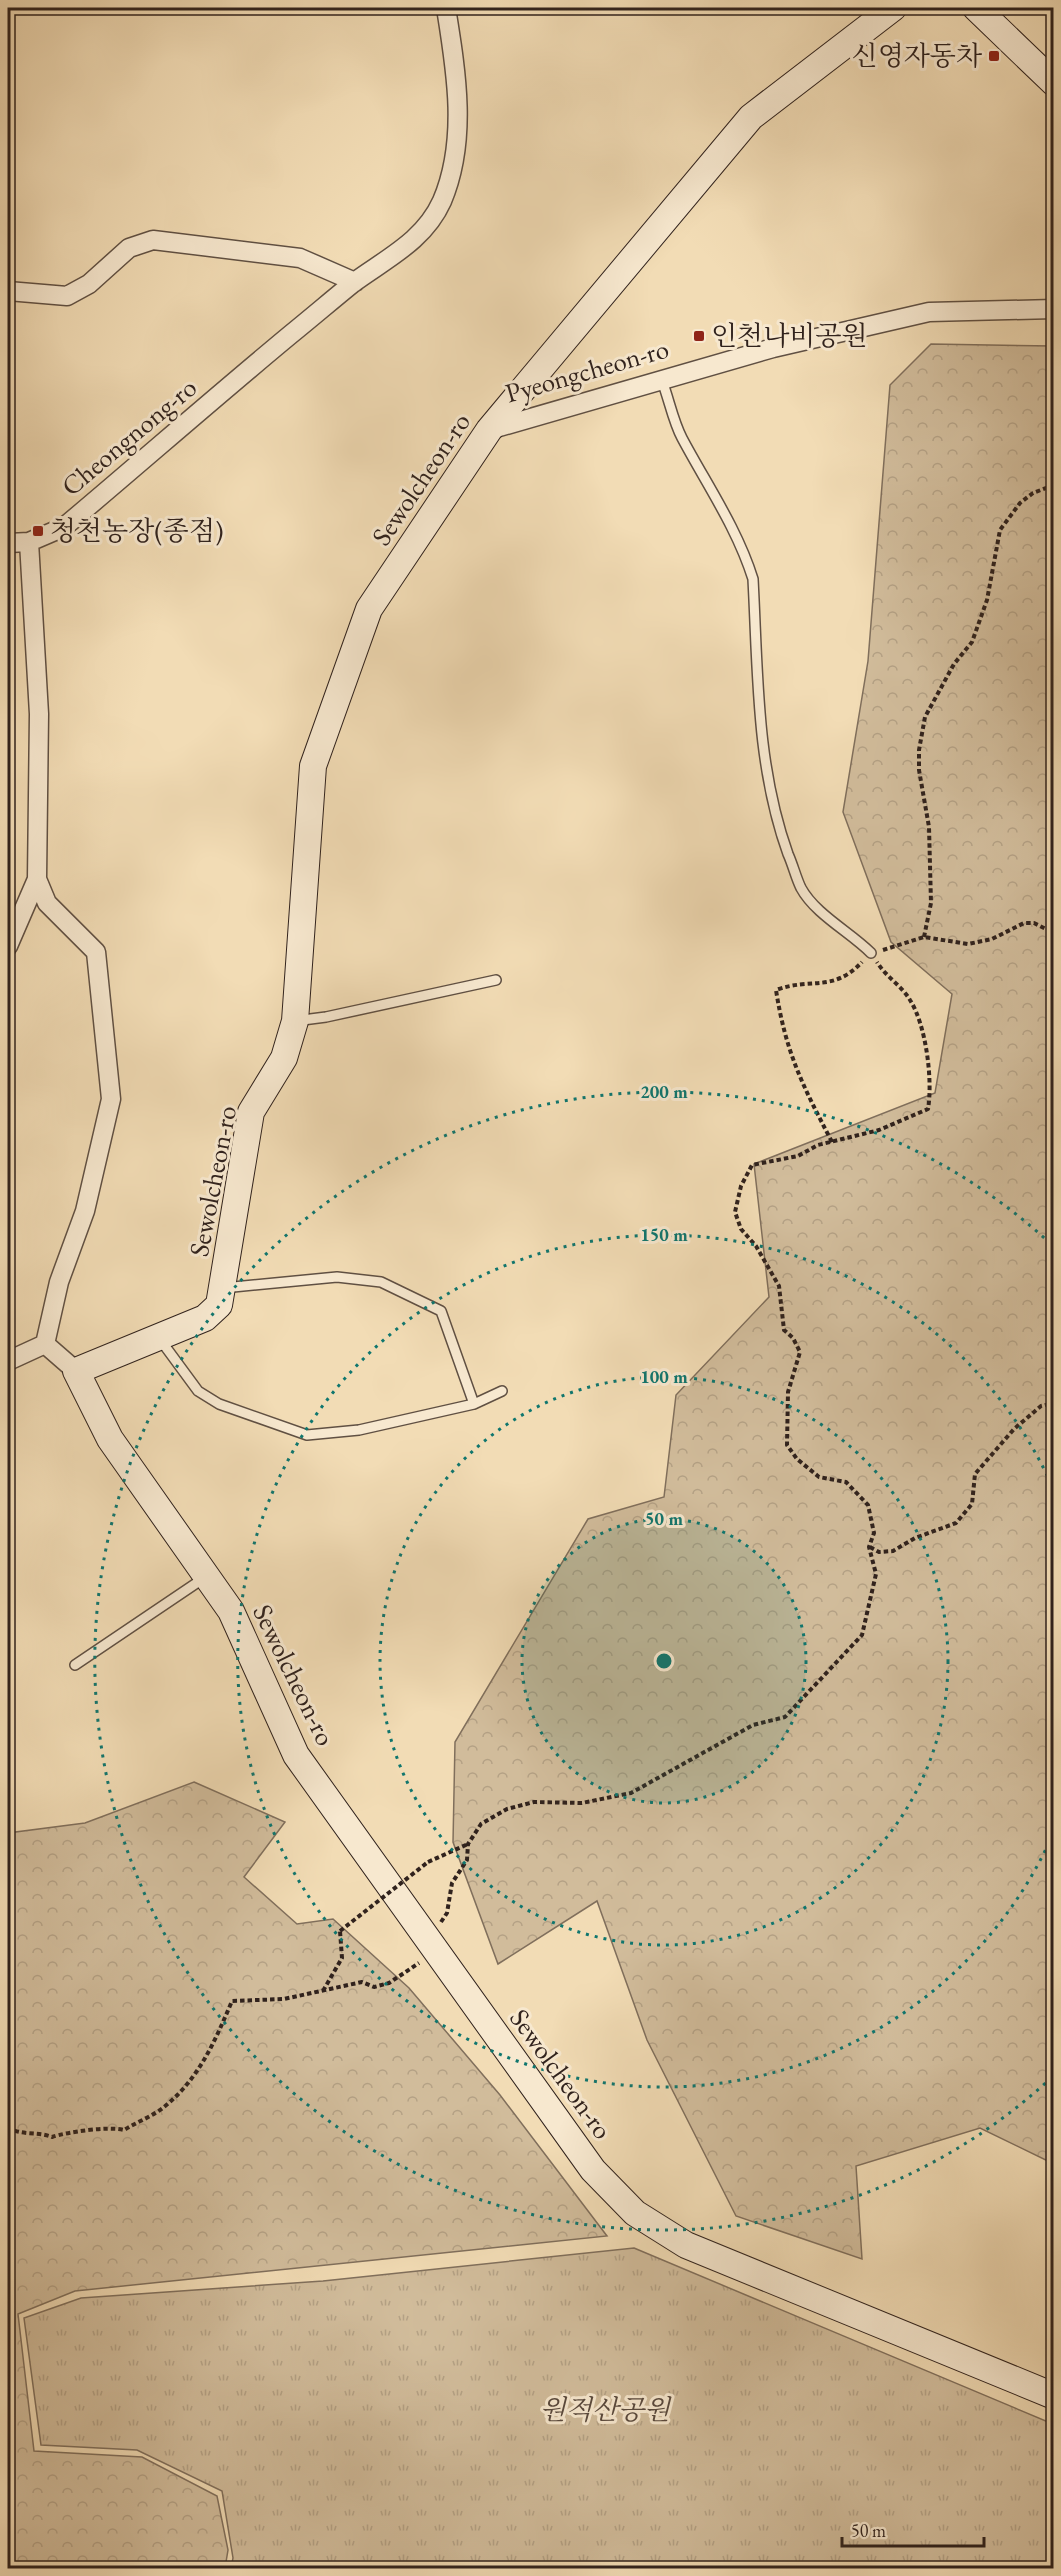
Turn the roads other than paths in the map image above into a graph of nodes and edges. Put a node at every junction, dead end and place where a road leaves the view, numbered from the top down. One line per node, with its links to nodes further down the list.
1 (446, 8): 5 (street, Cheongnong-ro)
2 (893, 8): 9 (street, Sewolcheon-ro)
3 (976, 8): 4 (street)
4 (1053, 82)
5 (355, 282): 6 (street); 10 (street, Cheongnong-ro)
6 (8, 291)
7 (1053, 309): 8 (street, Pyeongcheon-ro)
8 (662, 381): 9 (street, Pyeongcheon-ro); 14 (lane)
9 (489, 430): 16 (street, Sewolcheon-ro)
10 (29, 542): 11 (street); 12 (street)
11 (8, 543)
12 (37, 879): 13 (street); 19 (street)
13 (8, 946)
14 (871, 953)
15 (496, 980): 16 (lane)
16 (295, 1021): 17 (street, Sewolcheon-ro)
17 (223, 1288): 18 (street, Sewolcheon-ro); 23 (lane, Sewolcheon-ro)
18 (158, 1337): 21 (street, Sewolcheon-ro); 23 (lane)
19 (45, 1344): 20 (street); 21 (street, Sewolcheon-ro)
20 (8, 1361)
21 (76, 1371): 24 (street, Sewolcheon-ro)
22 (502, 1391): 23 (lane)
23 (474, 1404)
24 (207, 1576): 25 (lane); 26 (street, Sewolcheon-ro)
25 (75, 1665)
26 (1053, 2396)

